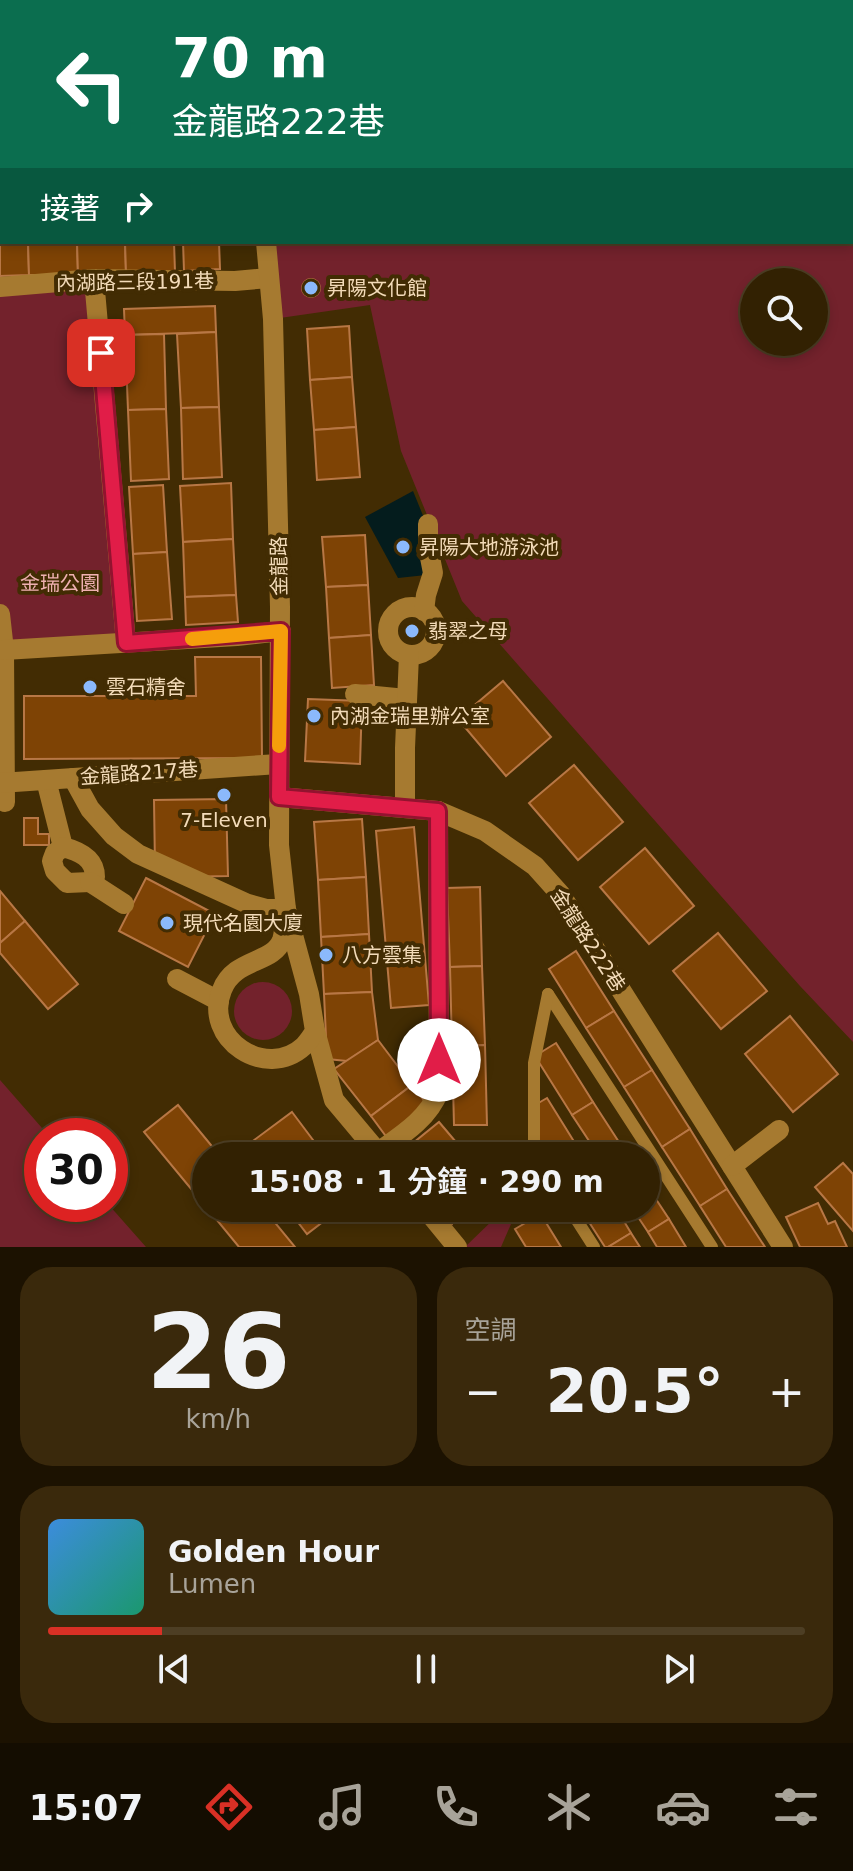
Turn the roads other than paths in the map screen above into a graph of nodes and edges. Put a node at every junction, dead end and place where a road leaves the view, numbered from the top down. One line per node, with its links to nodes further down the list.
1 (266, 244): 2 (street, 金龍路)
2 (269, 278): 3 (street, 內湖路三段191巷); 8 (street, 金龍路)
3 (94, 279): 4 (street, 內湖路三段191巷); 9 (street)
4 (0, 287)
5 (428, 524): 6 (street)
6 (424, 611): 11 (street); 11 (street)
7 (0, 614): 10 (street)
8 (281, 631): 9 (street); 15 (street, 金龍路)
9 (126, 643): 10 (street)
10 (4, 650): 14 (street)
11 (409, 655): 13 (street)
12 (355, 694): 13 (street)
13 (406, 699): 20 (street)
14 (2, 728): 18 (street)
15 (278, 764): 16 (street, 金龍路217巷); 19 (street, 金龍路)
16 (73, 778): 17 (street, 金龍路217巷); 25 (street)
17 (46, 780): 18 (street, 金龍路217巷); 22 (street)
18 (3, 789)
19 (279, 797): 20 (street, 金龍路222巷); 25 (street, 金龍路)
20 (405, 807): 21 (street, 金龍路222巷)
21 (438, 811): 31 (street); 34 (street, 金龍路222巷)
22 (63, 847): 23 (street); 23 (street)
23 (90, 882): 24 (street)
24 (124, 904)
25 (286, 909): 27 (street); 28 (street, 金龍路)
26 (177, 979): 27 (street)
27 (219, 1001): 28 (street)
28 (315, 1031): 30 (street, 金龍路)
29 (779, 1130): 34 (street)
30 (370, 1142)
31 (394, 1142)
32 (535, 1142): 33 (lane)
33 (644, 1142)
34 (732, 1166): 41 (street, 金龍路222巷)
35 (660, 1167): 40 (lane)
36 (436, 1222): 38 (street)
37 (578, 1222): 39 (lane)
38 (457, 1247)
39 (594, 1247)
40 (712, 1247)
41 (783, 1247)

